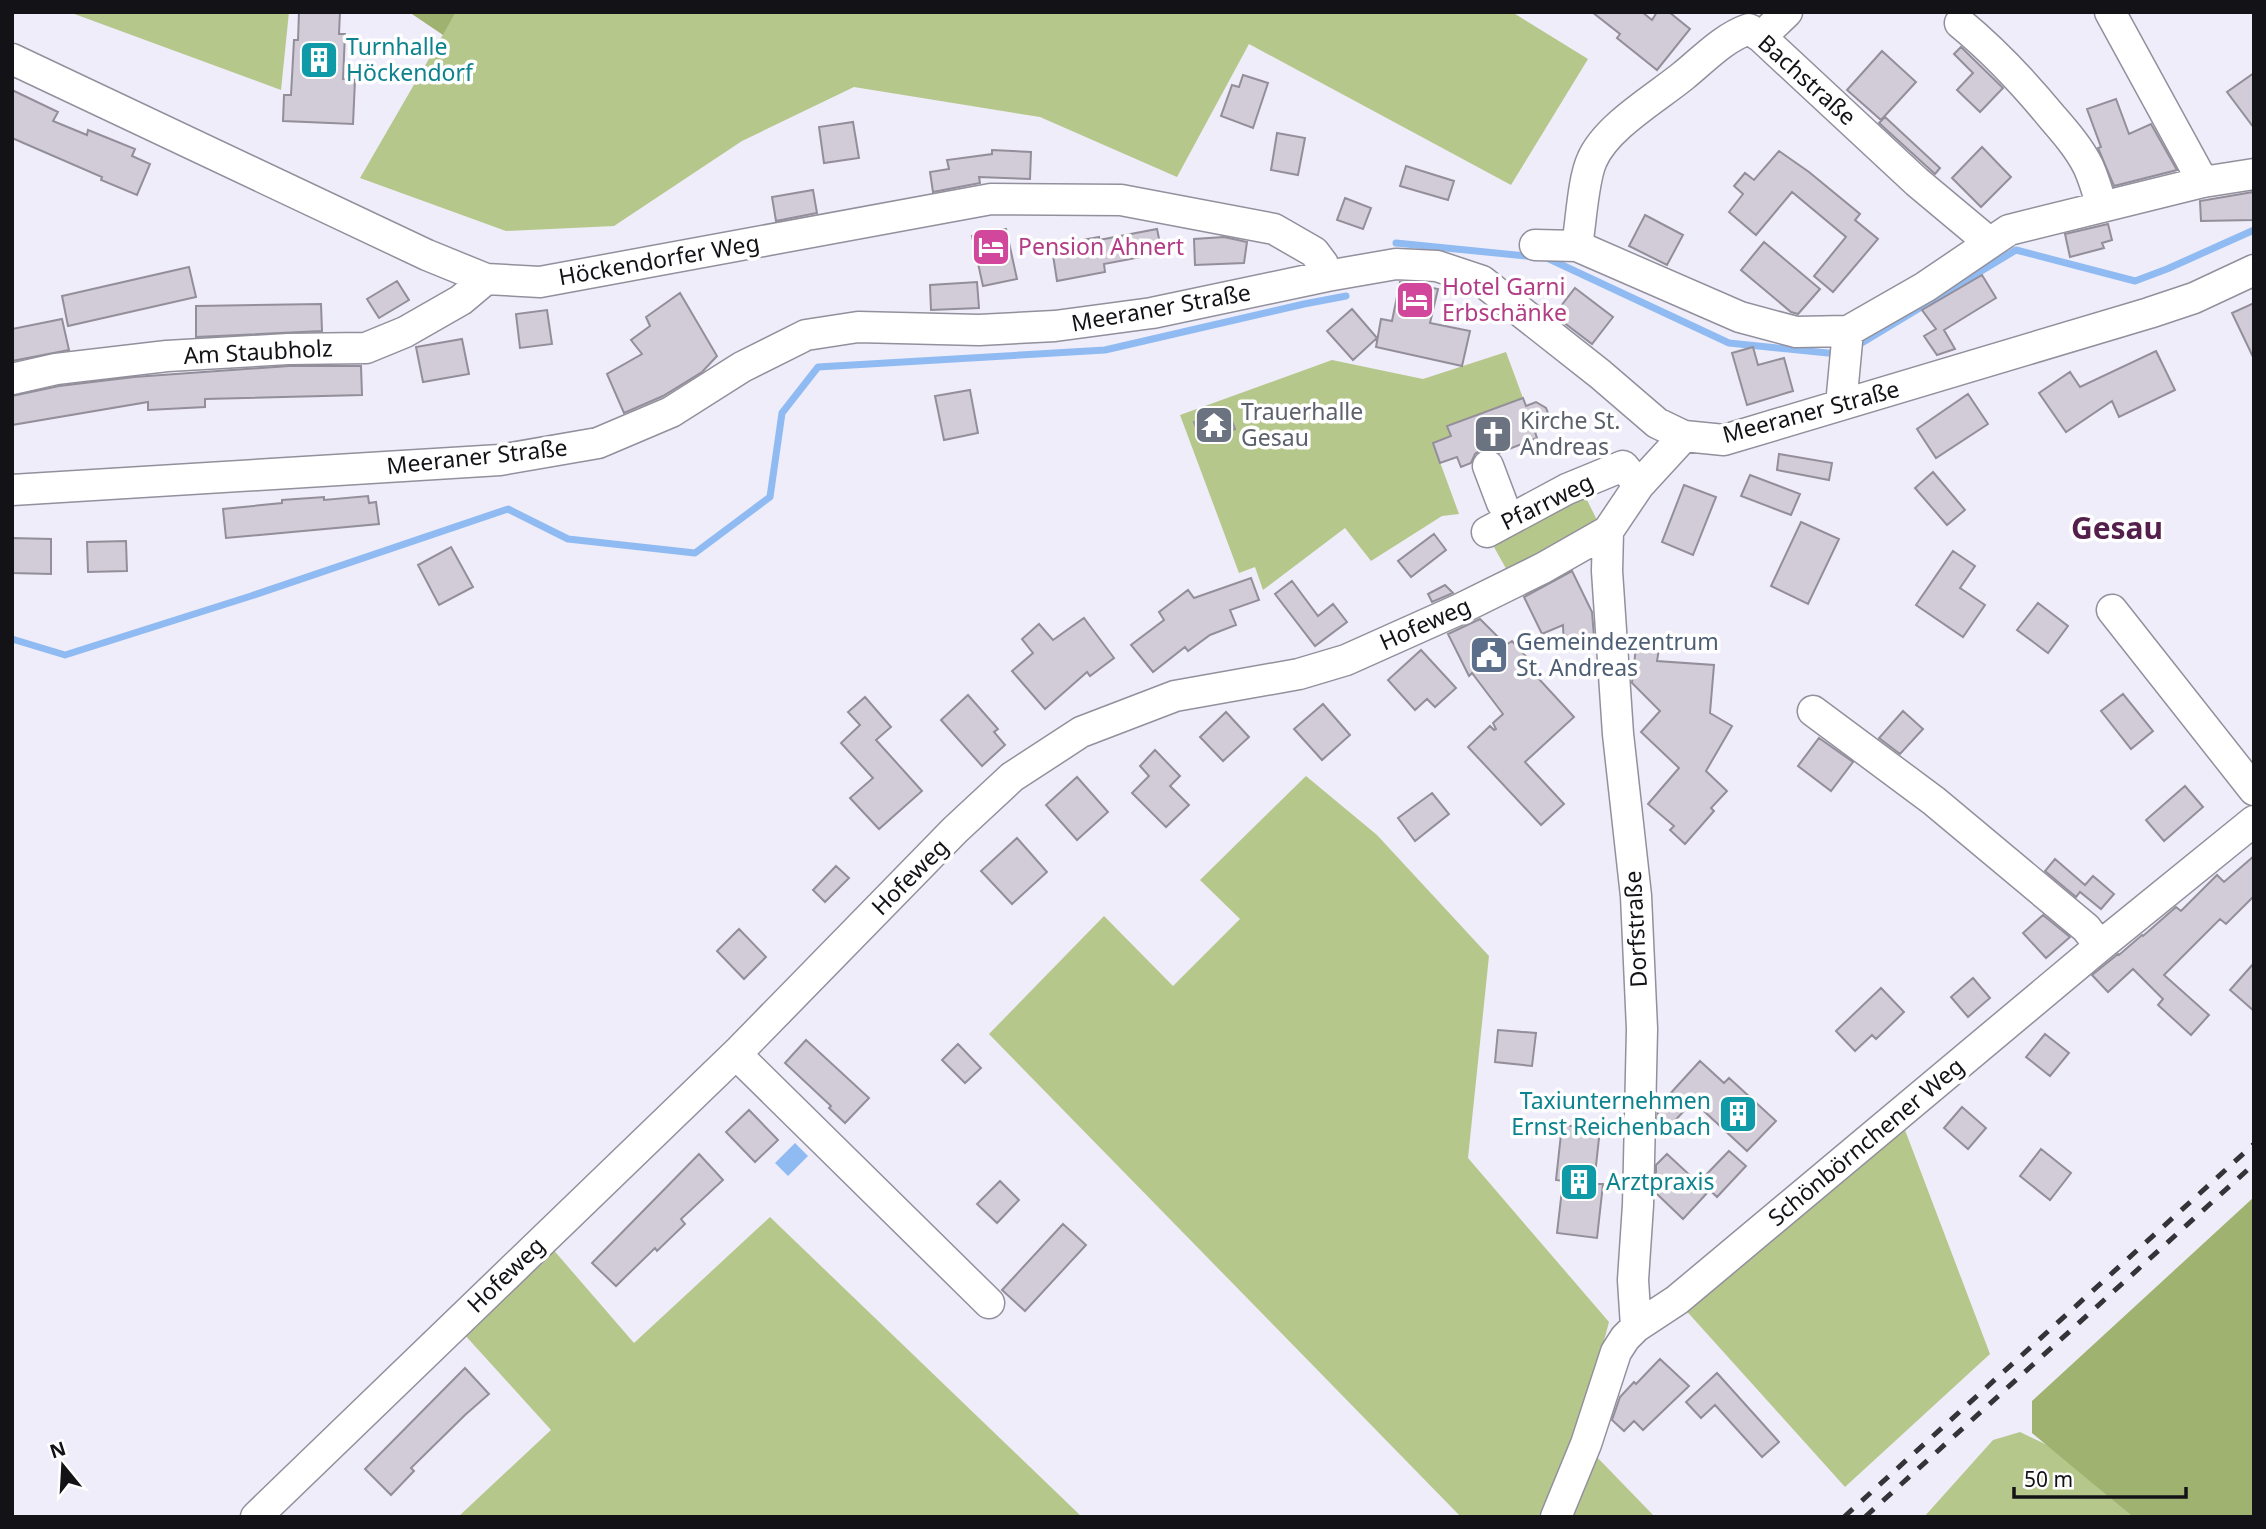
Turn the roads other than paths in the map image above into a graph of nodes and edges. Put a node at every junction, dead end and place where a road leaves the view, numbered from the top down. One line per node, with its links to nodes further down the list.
1 (1787, 12): 4 (street)
2 (2110, 12): 7 (street)
3 (1960, 23): 8 (street)
4 (1761, 37): 9 (street, Bachstraße); 11 (street, Bachstraße)
5 (12, 59): 14 (street, Höckendorfer Weg)
6 (2254, 174): 7 (street)
7 (2203, 182): 8 (street)
8 (2102, 207): 9 (street)
9 (1990, 243): 15 (street)
10 (1535, 245): 11 (street)
11 (1577, 246): 15 (street)
12 (2254, 270): 17 (street, Meeraner Straße)
13 (1327, 276): 14 (street, Höckendorfer Weg); 18 (street, Meeraner Straße); 21 (street, Meeraner Straße)
14 (486, 279): 16 (street, Am Staubholz)
15 (1847, 346): 17 (street)
16 (12, 379)
17 (1841, 405): 18 (street, Meeraner Straße)
18 (1684, 436): 20 (street, Hofeweg)
19 (1488, 466): 22 (street)
20 (1639, 485): 23 (street, Pfarrweg); 24 (street, Hofeweg)
21 (12, 490)
22 (1502, 503)
23 (1487, 531)
24 (1608, 531): 30 (street, Hofeweg); 32 (street, Dorfstraße)
25 (2112, 610): 27 (street)
26 (1813, 710): 29 (street)
27 (2254, 790)
28 (2254, 821): 29 (street, Schönbörnchener Weg)
29 (2100, 946): 32 (street, Schönbörnchener Weg)
30 (736, 1054): 31 (street); 33 (street, Hofeweg)
31 (989, 1303)
32 (1636, 1328): 34 (street, Schönbörnchener Weg)
33 (256, 1517)
34 (1556, 1517)

